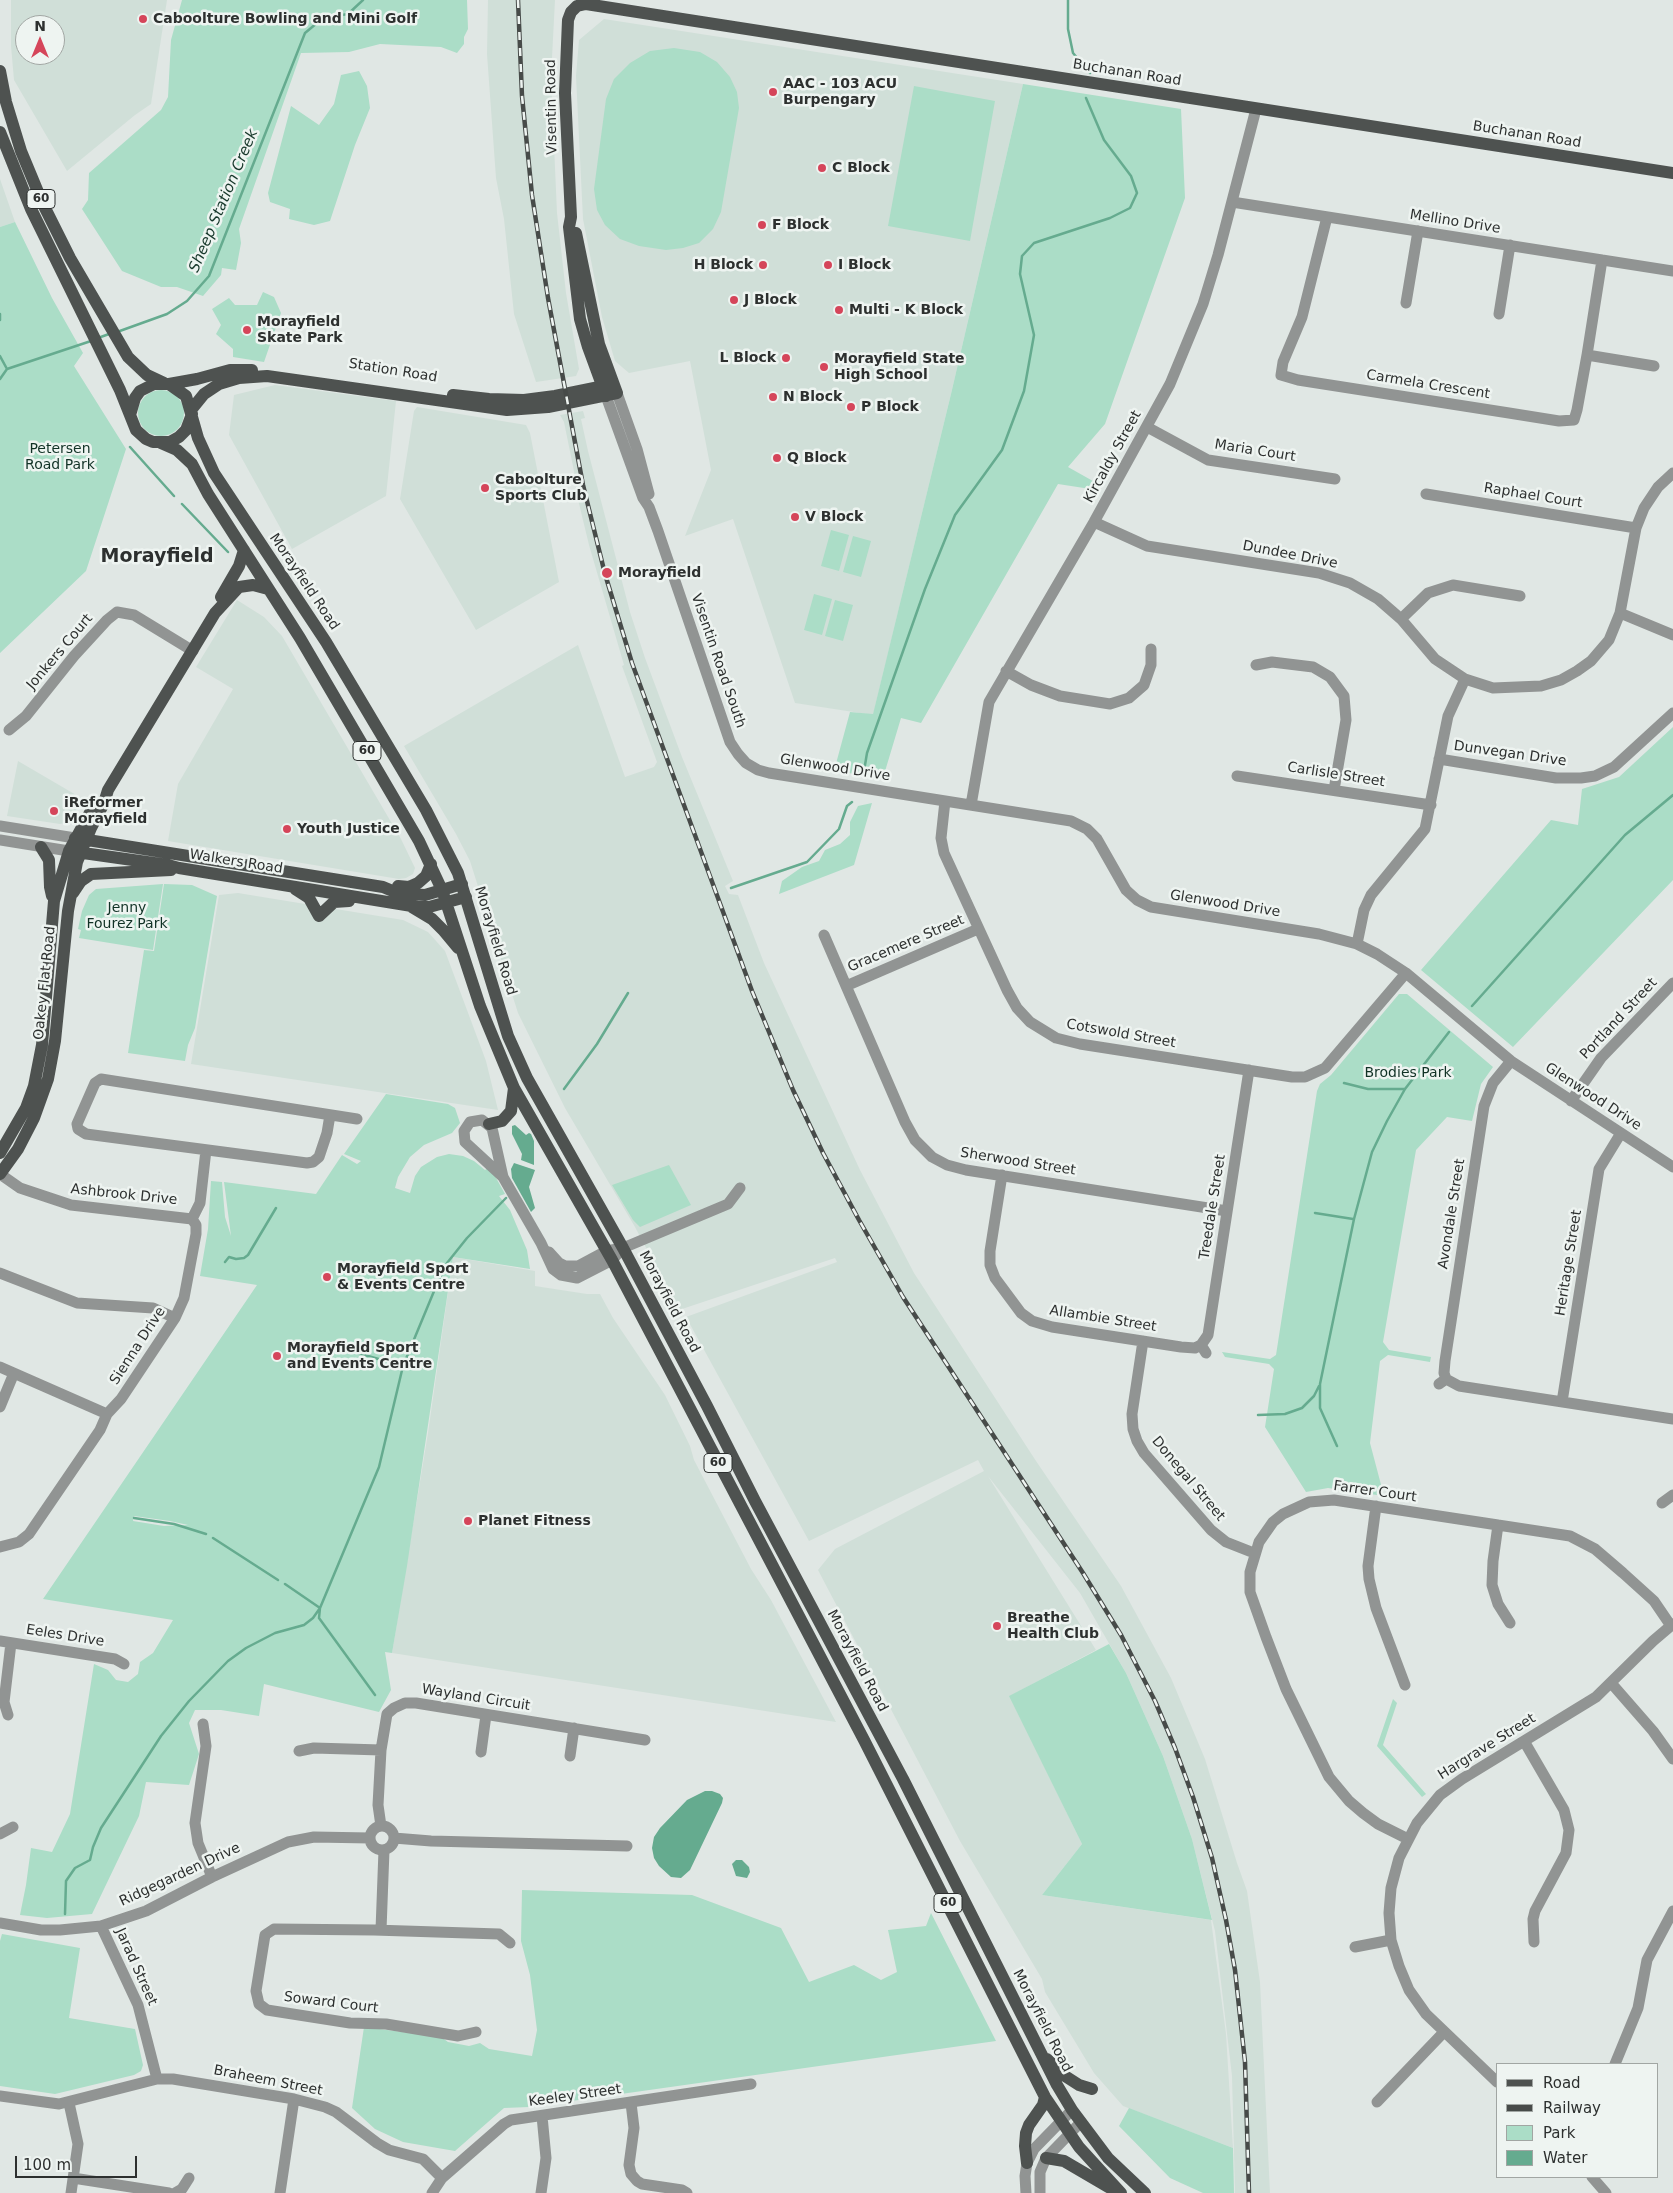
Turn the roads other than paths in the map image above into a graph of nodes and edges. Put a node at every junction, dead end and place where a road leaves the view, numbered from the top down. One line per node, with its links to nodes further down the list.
1 (576, 3): 3 (main road, Buchanan Road); 17 (main road, Visentin Road)
2 (0, 71): 16 (main road, 60)
3 (1256, 109): 5 (main road, Buchanan Road); 6 (street, Kircaldy Street)
4 (0, 132): 19 (main road, 60)
5 (1673, 173)
6 (1232, 202): 7 (street, Mellino Drive); 20 (street, Kircaldy Street)
7 (1327, 217): 8 (street, Mellino Drive); 14 (street, Carmela Crescent)
8 (1418, 231): 9 (street, Mellino Drive); 12 (street)
9 (1510, 246): 10 (street, Mellino Drive); 13 (street)
10 (1602, 260): 11 (street, Mellino Drive); 14 (street, Carmela Crescent)
11 (1673, 271)
12 (1406, 303)
13 (1498, 314)
14 (1587, 355): 15 (street)
15 (1654, 366)
16 (166, 383): 17 (main road, Station Road); 18 (main road, 60); 19 (main road)
17 (610, 390): 18 (main road, Station Road); 42 (street, Visentin Road South)
18 (192, 412): 21 (main road); 55 (main road, Morayfield Road / 60)
19 (130, 415): 21 (main road, 60)
20 (1147, 427): 23 (street, Maria Court); 25 (street, Kircaldy Street)
21 (161, 443): 27 (main road, 60)
22 (1673, 473): 26 (street, Dundee Drive)
23 (1335, 479)
24 (1426, 494): 26 (street, Raphael Court)
25 (1094, 522): 32 (street, Dundee Drive); 37 (street, Kircaldy Street)
26 (1636, 528): 31 (street, Dundee Drive)
27 (244, 550): 28 (main road, 60); 30 (main road, Oakey Flat Road)
28 (268, 589): 30 (main road, Oakey Flat Road); 53 (main road, 60)
29 (1520, 596): 32 (street)
30 (215, 613): 35 (main road, Oakey Flat Road)
31 (1620, 613): 33 (street); 38 (street, Dundee Drive)
32 (1401, 619): 38 (street, Dundee Drive)
33 (1673, 635)
34 (1151, 649): 37 (street)
35 (193, 651): 40 (street, Jonkers Court); 49 (main road, Oakey Flat Road)
36 (1256, 665): 44 (street)
37 (1006, 671): 46 (street, Kircaldy Street)
38 (1465, 679): 41 (street)
39 (1673, 713): 41 (street, Dunvegan Drive)
40 (9, 730)
41 (1439, 759): 47 (street)
42 (746, 763): 45 (street, Glenwood Drive)
43 (1237, 776): 44 (street, Carlisle Street)
44 (1334, 790): 47 (street, Carlisle Street)
45 (945, 801): 46 (street, Glenwood Drive); 65 (street, Cotswold Street)
46 (971, 805): 67 (street, Glenwood Drive)
47 (1431, 805): 67 (street)
48 (0, 826): 49 (street, Walkers Road)
49 (80, 838): 52 (main road, Oakey Flat Road); 57 (main road, Walkers Road)
50 (0, 840): 51 (street, Walkers Road)
51 (41, 846): 52 (street, Walkers Road); 62 (main road)
52 (75, 852): 54 (main road, Walkers Road); 59 (main road, Oakey Flat Road); 62 (main road, Oakey Flat Road)
53 (431, 864): 57 (main road); 58 (main road, 60)
54 (179, 868): 56 (main road, Walkers Road); 59 (main road)
55 (462, 884): 58 (main road, Walkers Road); 60 (main road, Morayfield Road / 60)
56 (291, 886): 61 (main road, Walkers Road); 61 (main road)
57 (383, 887): 58 (main road, Walkers Road)
58 (442, 890): 63 (main road, 60)
59 (71, 895): 84 (main road, Oakey Flat Road)
60 (466, 897): 63 (main road, Walkers Road); 90 (main road, Morayfield Road / 60)
61 (377, 900): 64 (main road, Walkers Road)
62 (54, 901): 82 (main road, Oakey Flat Road)
63 (446, 903): 64 (main road, Walkers Road); 68 (main road, 60)
64 (408, 905): 68 (main road)
65 (978, 929): 71 (street, Gracemere Street); 73 (street, Cotswold Street)
66 (824, 935): 71 (street, Sherwood Street)
67 (1357, 944): 69 (street, Glenwood Drive)
68 (463, 952): 74 (main road, 60)
69 (1406, 973): 72 (street, Glenwood Drive); 73 (street, Cotswold Street)
70 (1673, 983): 75 (street, Portland Street)
71 (846, 986): 85 (street, Sherwood Street)
72 (1511, 1061): 75 (street, Glenwood Drive); 98 (street, Avondale Street)
73 (1250, 1070): 88 (street, Treedale Street)
74 (514, 1088): 78 (main road); 91 (main road, 60)
75 (1571, 1101): 79 (street, Glenwood Drive)
76 (330, 1115): 77 (street); 80 (street); 80 (street)
77 (357, 1119)
78 (492, 1130): 81 (street); 81 (street); 86 (street)
79 (1621, 1134): 83 (street, Glenwood Drive); 98 (street, Heritage Street)
80 (206, 1150): 89 (street, Sienna Drive)
81 (474, 1150): 86 (street)
82 (0, 1153)
83 (1673, 1167)
84 (0, 1174): 89 (street, Ashbrook Drive)
85 (1002, 1175): 88 (street, Sherwood Street); 94 (street, Allambie Street)
86 (503, 1177): 91 (street)
87 (740, 1188): 90 (street)
88 (1227, 1210): 95 (street, Treedale Street)
89 (192, 1218): 93 (street, Sienna Drive)
90 (623, 1248): 91 (street); 145 (main road, Morayfield Road / 60)
91 (609, 1255): 152 (main road, 60)
92 (0, 1272): 93 (street)
93 (176, 1318): 100 (street, Sienna Drive)
94 (1143, 1341): 95 (street, Allambie Street); 107 (street, Donegal Street)
95 (1204, 1349)
96 (0, 1367): 97 (street)
97 (14, 1372): 99 (street); 100 (street)
98 (1562, 1402): 101 (street, Avondale Street)
99 (0, 1407)
100 (107, 1414): 106 (street, Sienna Drive)
101 (1673, 1419)
102 (1673, 1495): 103 (street)
103 (1662, 1503)
104 (1376, 1506): 105 (street, Farrer Court); 107 (street, Farrer Court); 113 (street)
105 (1498, 1525): 108 (street); 109 (street, Farrer Court)
106 (0, 1546)
107 (1254, 1553): 130 (street, Farrer Court)
108 (1510, 1623)
109 (1672, 1625): 112 (street, Hargrave Street)
110 (6, 1642): 111 (street, Eeles Drive); 114 (street)
111 (124, 1664)
112 (1612, 1684): 119 (street, Hargrave Street); 124 (street)
113 (1405, 1685)
114 (8, 1715)
115 (486, 1715): 117 (street, Wayland Circuit); 120 (street, Wayland Circuit); 122 (street)
116 (203, 1724): 133 (street)
117 (574, 1728): 118 (street, Wayland Circuit); 123 (street)
118 (645, 1740)
119 (1524, 1741): 130 (street, Hargrave Street); 140 (street)
120 (381, 1750): 121 (street); 125 (street, Wayland Circuit)
121 (299, 1751)
122 (481, 1752)
123 (570, 1756)
124 (1673, 1759)
125 (381, 1826): 128 (street); 129 (street)
126 (13, 1827): 127 (street)
127 (0, 1834)
128 (370, 1838): 132 (street); 133 (street, Ridgegarden Drive)
129 (394, 1838): 131 (street); 132 (street)
130 (1408, 1839): 139 (street, Hargrave Street)
131 (627, 1846)
132 (384, 1850): 138 (street)
133 (212, 1877): 137 (street, Ridgegarden Drive)
134 (1673, 1911): 136 (street)
135 (0, 1923): 137 (street, Ridgegarden Drive)
136 (1670, 1925): 146 (street)
137 (101, 1926): 147 (street, Jarad Street)
138 (381, 1930): 141 (street, Soward Court); 143 (street, Soward Court)
139 (1391, 1940): 142 (street); 144 (street, Hargrave Street)
140 (1534, 1942)
141 (510, 1943)
142 (1355, 1947)
143 (476, 2032)
144 (1444, 2032): 148 (street, Hargrave Street); 154 (street)
145 (1040, 2052): 150 (main road); 157 (main road, Morayfield Road / 60)
146 (1615, 2063)
147 (157, 2079): 153 (street, Braheem Street); 155 (street, Braheem Street)
148 (1496, 2081)
149 (751, 2084): 156 (street, Keeley Street)
150 (1092, 2089)
151 (0, 2096): 155 (street, Braheem Street)
152 (1045, 2097): 159 (main road, 60); 163 (main road)
153 (294, 2099): 166 (street, Braheem Street); 171 (street)
154 (1377, 2102)
155 (69, 2103): 164 (street)
156 (631, 2103): 158 (street, Keeley Street); 174 (street)
157 (1072, 2110): 159 (street); 160 (main road, Morayfield Road / 60)
158 (542, 2116): 166 (street, Keeley Street); 173 (street)
159 (1061, 2121): 161 (main road, 60); 163 (street)
160 (1081, 2122): 161 (street); 178 (main road, Morayfield Road / 60)
161 (1069, 2133): 162 (street); 177 (main road, 60)
162 (1046, 2158): 176 (street); 177 (main road)
163 (1027, 2163): 175 (street)
164 (73, 2178): 168 (street); 169 (street)
165 (189, 2178): 170 (street)
166 (442, 2178): 172 (street, Keeley Street)
167 (1593, 2178): 179 (street)
168 (70, 2193)
169 (169, 2193)
170 (175, 2193)
171 (280, 2193)
172 (432, 2193)
173 (541, 2193)
174 (687, 2193)
175 (1026, 2193)
176 (1040, 2193)
177 (1120, 2193)
178 (1145, 2193)
179 (1606, 2193)

